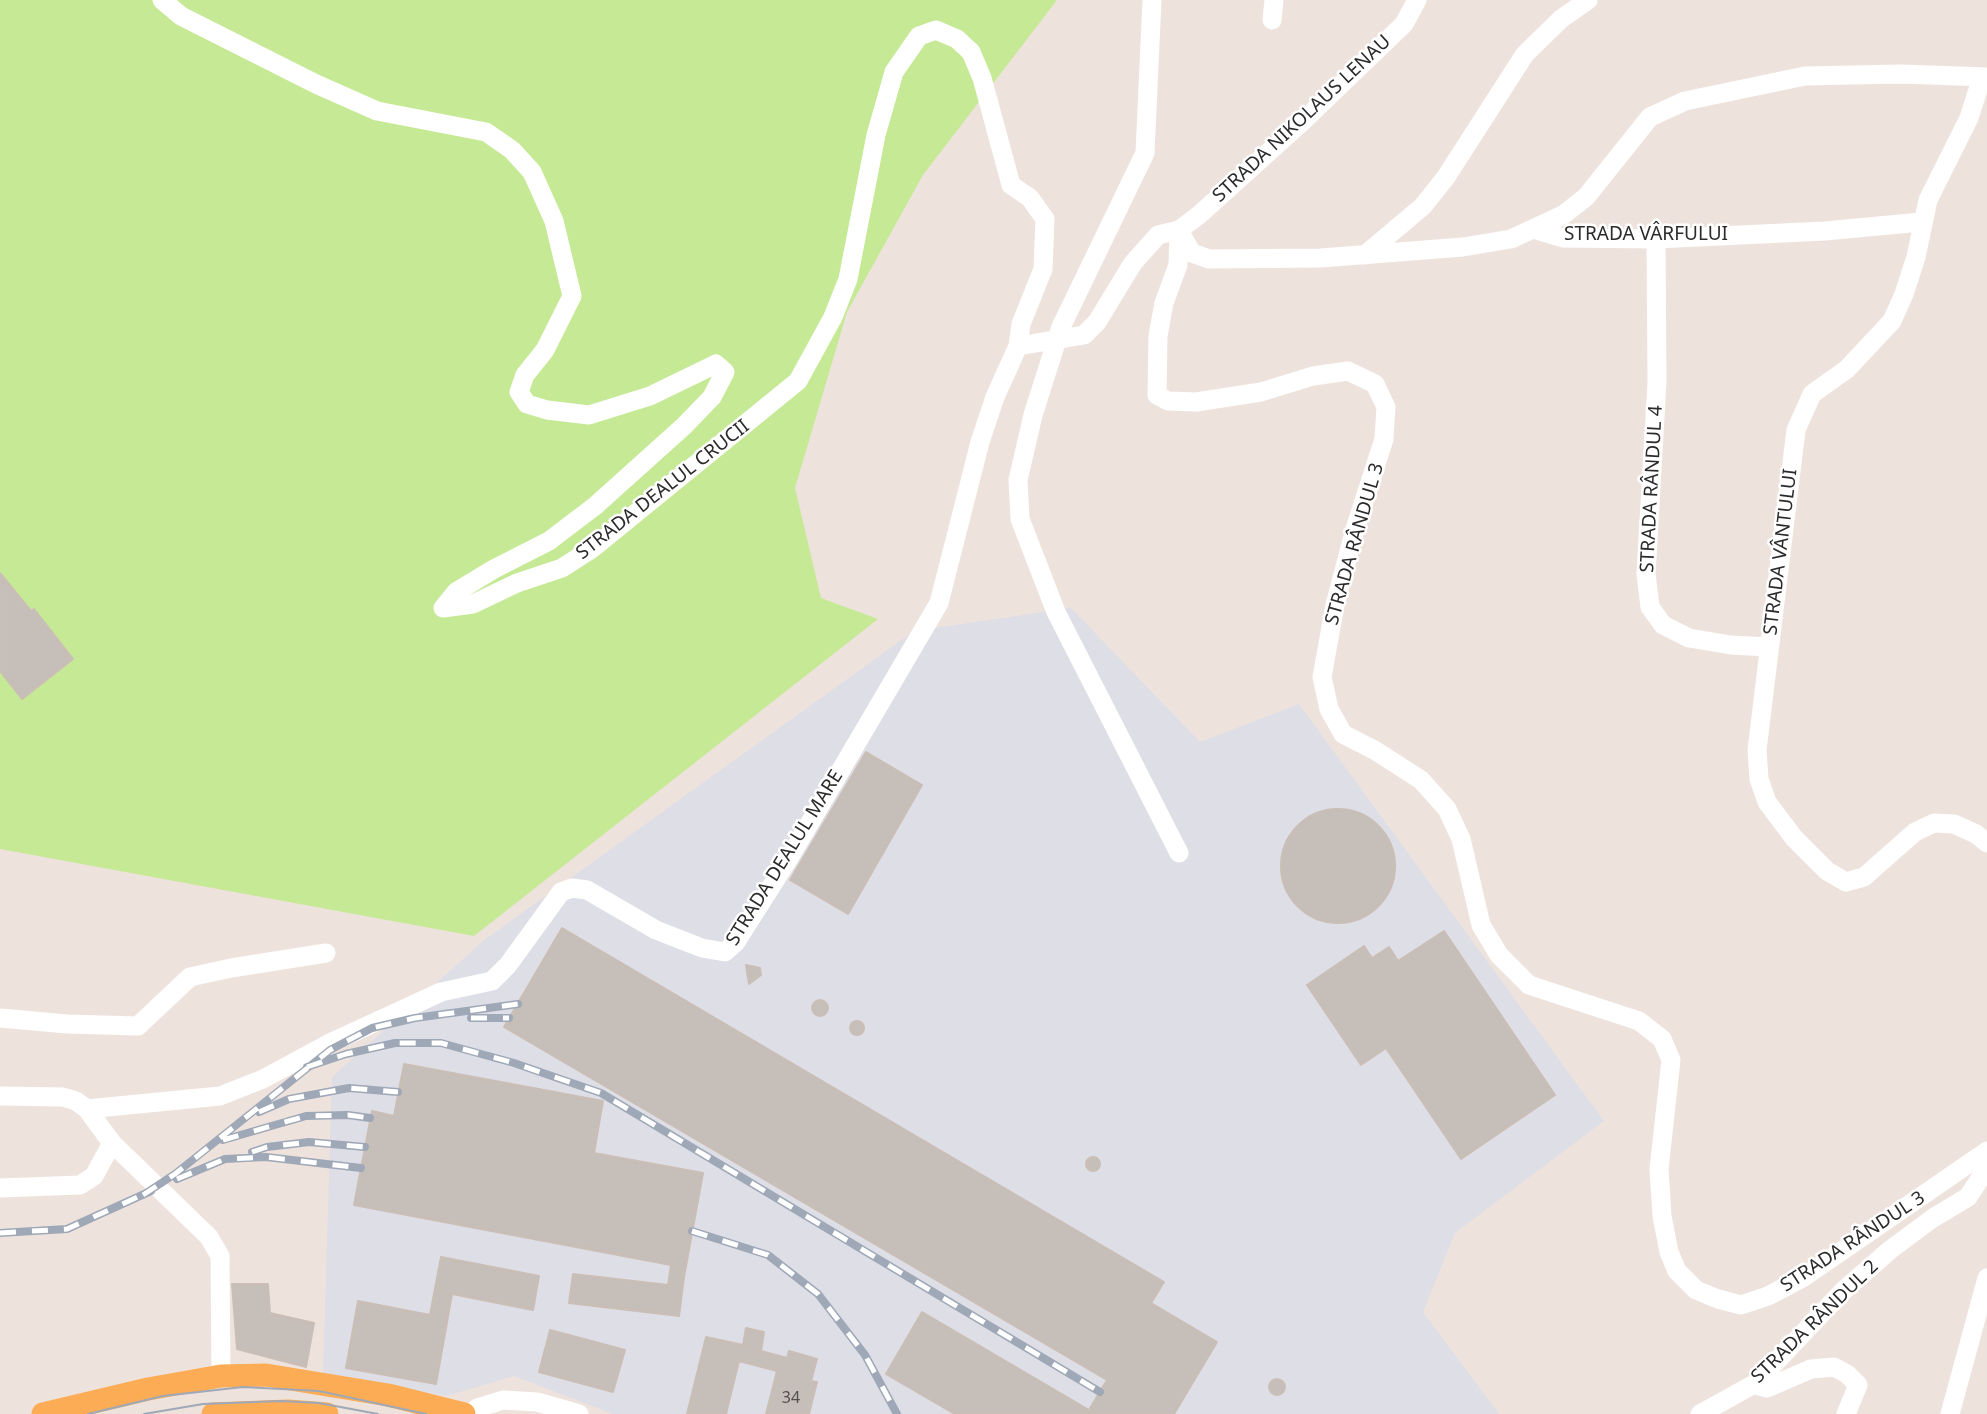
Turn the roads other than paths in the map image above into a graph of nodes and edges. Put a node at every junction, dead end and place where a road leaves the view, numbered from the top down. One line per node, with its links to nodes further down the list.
1 (162, 0): 13 (street, STRADA DEALUL CRUCII)
2 (1152, 0): 16 (street)
3 (1274, 0): 6 (street)
4 (1417, 0): 10 (street, STRADA NIKOLAUS LENAU)
5 (1587, 0): 12 (street)
6 (1272, 20)
7 (1984, 77): 8 (street, STRADA VÂNTULUI); 9 (street)
8 (1921, 222): 11 (street, STRADA VÂRFULUI); 14 (street, STRADA VÂNTULUI)
9 (1533, 229): 11 (street, STRADA VÂRFULUI); 12 (street)
10 (1179, 230): 12 (street); 13 (street, STRADA NIKOLAUS LENAU); 22 (street, STRADA RÂNDUL 3)
11 (1656, 239): 14 (street, STRADA RÂNDUL 4)
12 (1365, 255)
13 (1018, 346): 20 (street, STRADA DEALUL MARE)
14 (1769, 647): 15 (street, STRADA VÂNTULUI)
15 (1987, 844)
16 (1179, 853)
17 (326, 953): 18 (street)
18 (0, 1018)
19 (0, 1096): 20 (street)
20 (87, 1109): 21 (street)
21 (112, 1143): 24 (street); 26 (street)
22 (1987, 1151)
23 (1987, 1168): 27 (street, STRADA RÂNDUL 2)
24 (0, 1188)
25 (1987, 1278): 36 (street)
26 (221, 1376): 28 (main road); 31 (main road)
27 (1756, 1383): 34 (street, STRADA RÂNDUL 2); 35 (street)
28 (43, 1414)
29 (214, 1414): 30 (main road)
30 (327, 1414)
31 (464, 1414)
32 (471, 1414): 33 (street)
33 (579, 1414)
34 (1700, 1414)
35 (1846, 1414)
36 (1950, 1414)

